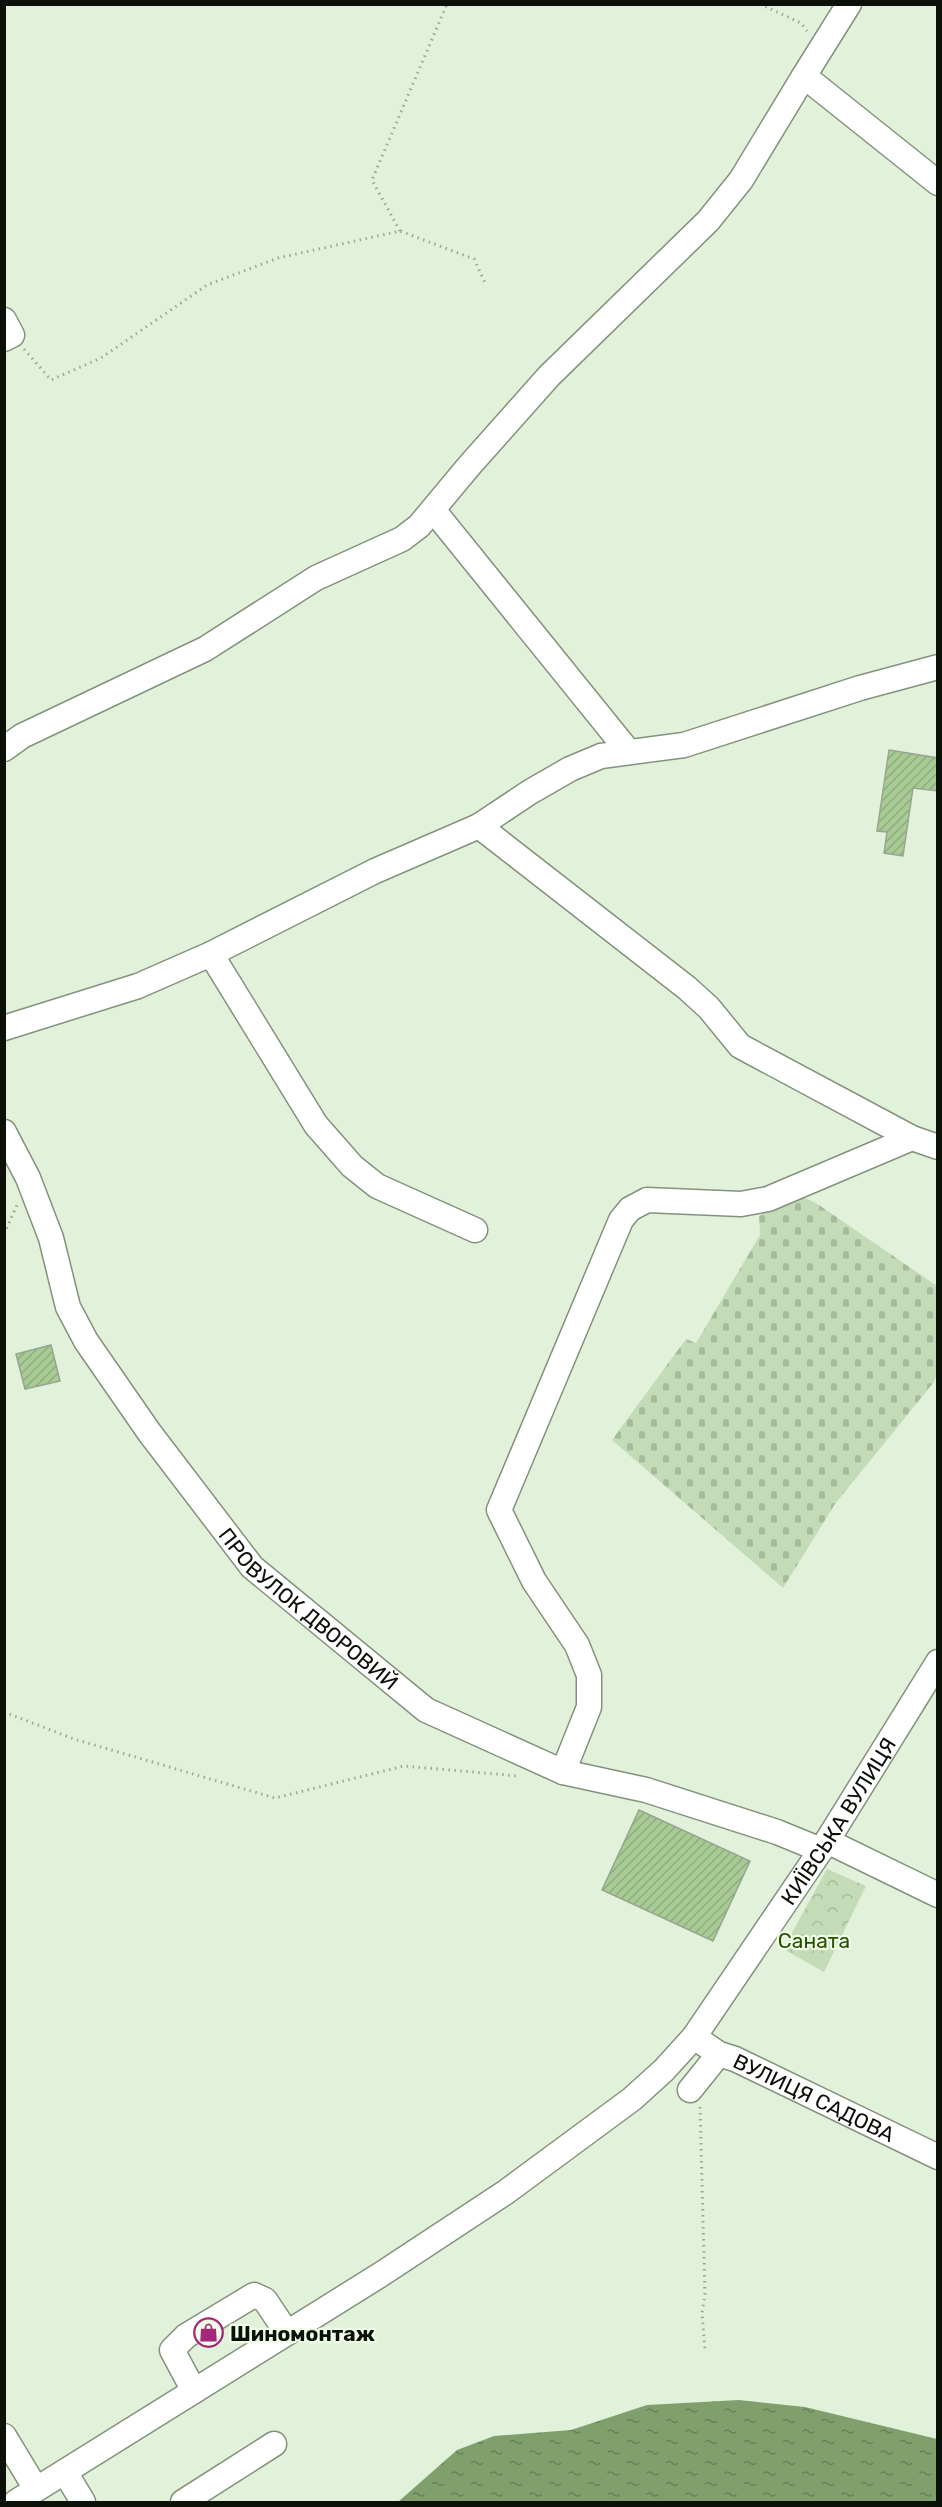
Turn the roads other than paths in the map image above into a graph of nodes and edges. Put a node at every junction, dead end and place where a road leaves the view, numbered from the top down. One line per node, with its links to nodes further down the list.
1 (849, 4): 2 (street)
2 (804, 76): 3 (street); 4 (street)
3 (938, 183)
4 (434, 511): 6 (street); 7 (street)
5 (938, 667): 7 (street)
6 (4, 749)
7 (628, 751): 8 (street)
8 (479, 826): 9 (street); 12 (street)
9 (211, 954): 10 (street); 14 (street)
10 (4, 1028)
11 (4, 1132): 16 (street, ПРОВУЛОК ДВОРОВИЙ)
12 (912, 1138): 13 (street); 16 (street)
13 (938, 1147)
14 (475, 1230)
15 (938, 1662): 17 (street, КИЇВСЬКА ВУЛИЦЯ)
16 (562, 1772): 17 (street, ПРОВУЛОК ДВОРОВИЙ)
17 (824, 1846): 18 (street, ПРОВУЛОК ДВОРОВИЙ); 19 (street, КИЇВСЬКА ВУЛИЦЯ)
18 (938, 1895)
19 (694, 2037): 20 (street, ВУЛИЦЯ САДОВА); 23 (street, КИЇВСЬКА ВУЛИЦЯ)
20 (719, 2054): 21 (street); 22 (street, ВУЛИЦЯ САДОВА)
21 (693, 2086)
22 (938, 2157)
23 (287, 2333): 24 (street, КИЇВСЬКА ВУЛИЦЯ); 24 (street)
24 (194, 2391): 27 (street, КИЇВСЬКА ВУЛИЦЯ)
25 (4, 2436): 28 (street)
26 (274, 2444): 31 (street)
27 (65, 2472): 28 (street, КИЇВСЬКА ВУЛИЦЯ); 30 (street)
28 (36, 2489): 29 (street, КИЇВСЬКА ВУЛИЦЯ)
29 (16, 2502)
30 (83, 2502)
31 (183, 2502)

